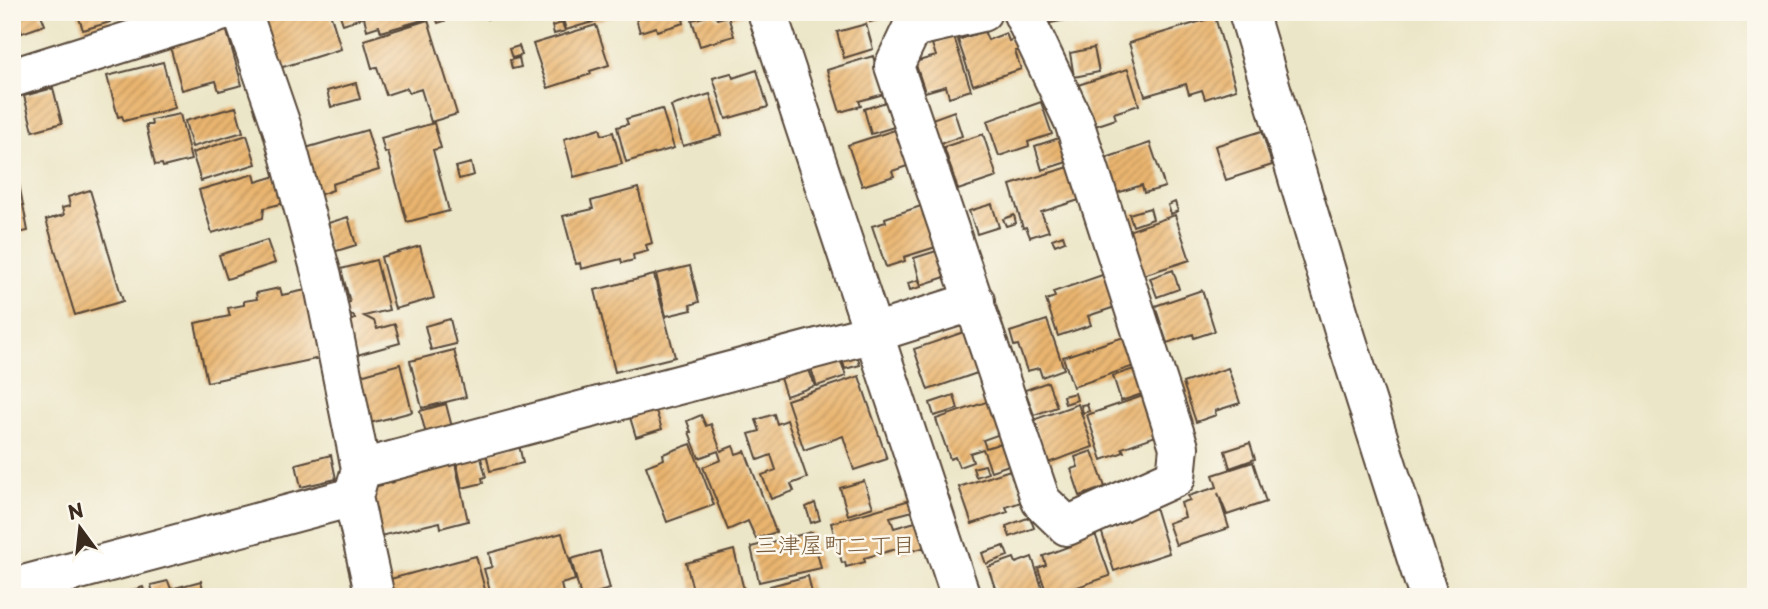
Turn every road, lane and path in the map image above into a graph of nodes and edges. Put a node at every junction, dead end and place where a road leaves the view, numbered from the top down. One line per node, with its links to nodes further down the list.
1 (220, 12): 7 (street)
2 (243, 12): 10 (street)
3 (766, 12): 9 (street)
4 (982, 12): 8 (street)
5 (1022, 12): 8 (street)
6 (1248, 12): 14 (street)
7 (12, 78)
8 (975, 301): 9 (street)
9 (874, 333): 10 (street); 13 (street)
10 (357, 483): 11 (street); 12 (street)
11 (12, 588)
12 (375, 597)
13 (961, 597)
14 (1429, 597)

